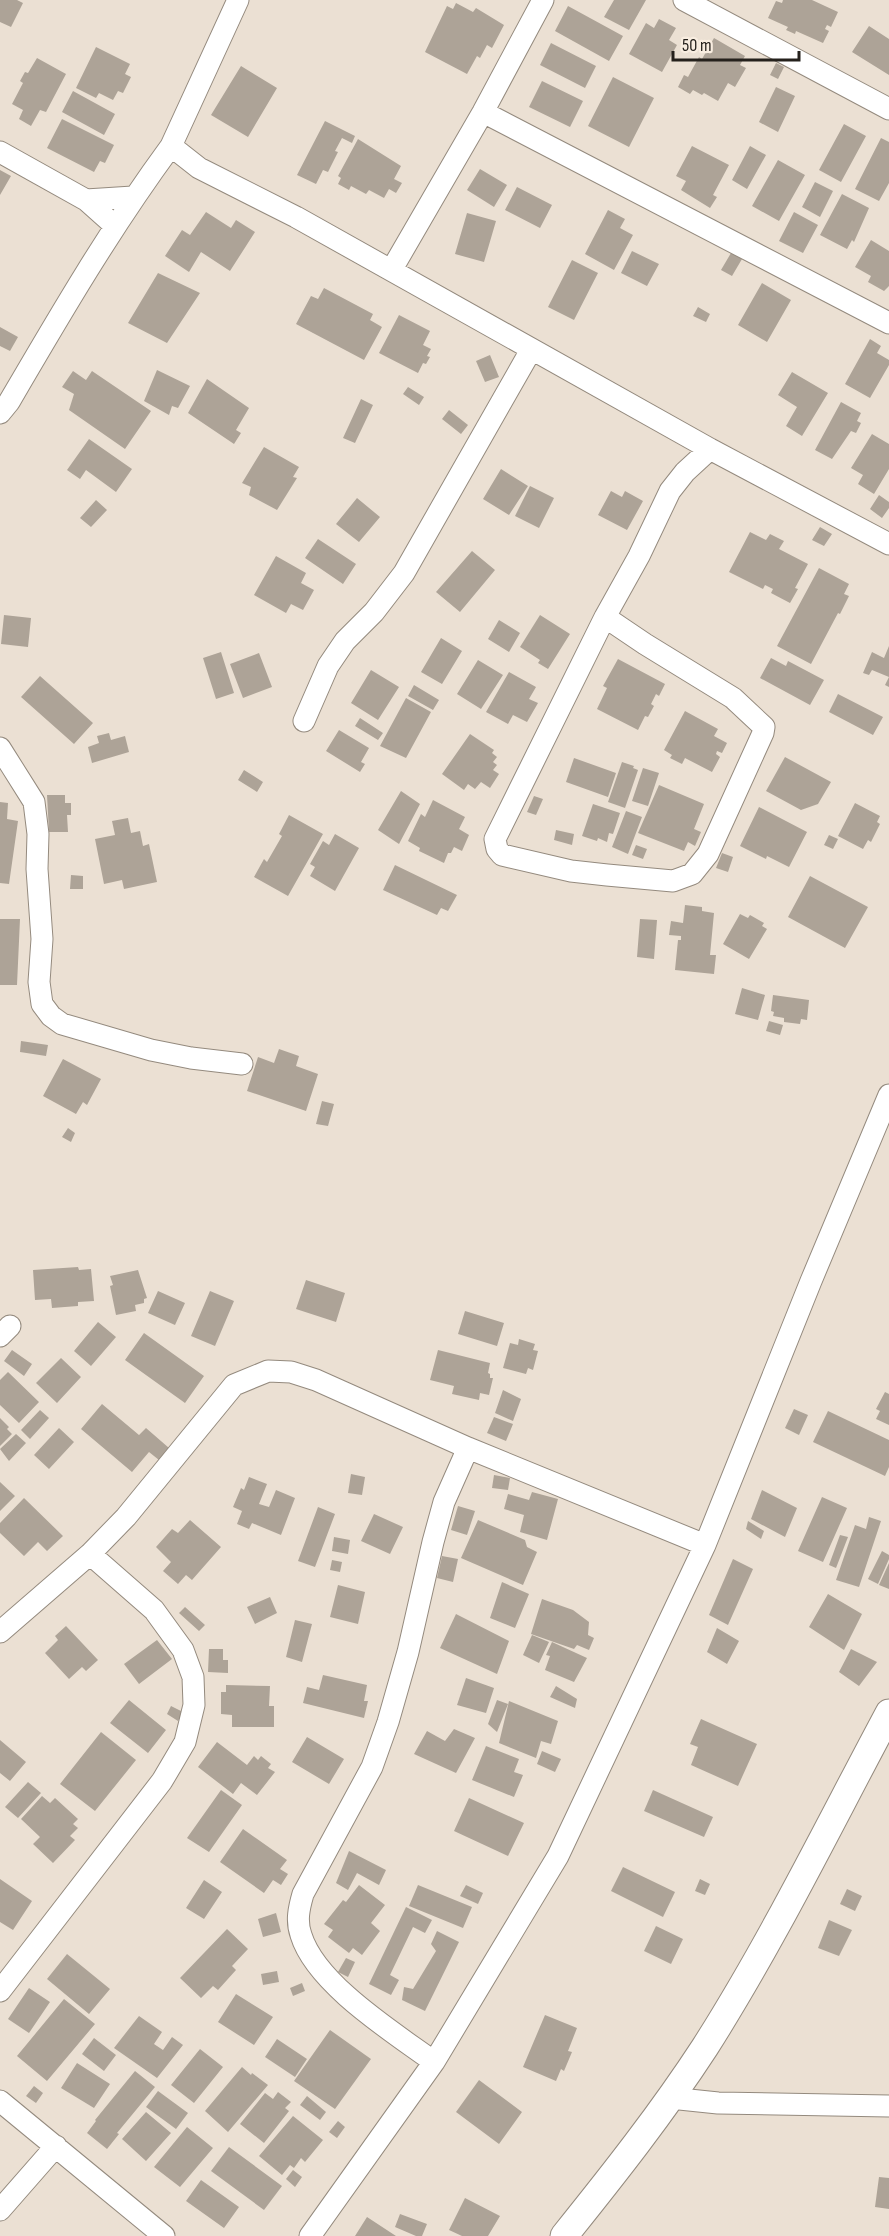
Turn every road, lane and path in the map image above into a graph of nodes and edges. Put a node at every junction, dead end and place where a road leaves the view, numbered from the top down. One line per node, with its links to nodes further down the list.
1 (238, 0): 6 (street)
2 (543, 0): 5 (street)
3 (684, 0): 4 (street)
4 (889, 109)
5 (483, 112): 11 (street); 12 (street)
6 (171, 146): 8 (street); 11 (street)
7 (0, 152): 9 (street)
8 (134, 197): 9 (street); 10 (street)
9 (86, 200): 10 (street)
10 (114, 225): 14 (street)
11 (392, 269): 13 (street)
12 (889, 323)
13 (531, 350): 15 (street); 18 (street)
14 (0, 413)
15 (710, 449): 16 (street); 17 (street)
16 (889, 544)
17 (605, 617): 17 (street)
18 (304, 722)
19 (0, 748): 20 (street)
20 (242, 1064)
21 (889, 1095): 23 (street)
22 (468, 1448): 23 (street); 24 (street); 28 (street)
23 (705, 1545): 28 (street)
24 (90, 1554): 25 (street); 27 (street)
25 (3, 1623)
26 (889, 1713): 29 (main road)
27 (0, 1990)
28 (434, 2062): 35 (street)
29 (670, 2098): 31 (street); 36 (main road)
30 (0, 2101): 32 (street)
31 (889, 2106)
32 (56, 2146): 33 (street); 34 (street)
33 (0, 2210)
34 (164, 2236)
35 (310, 2236)
36 (564, 2236)

